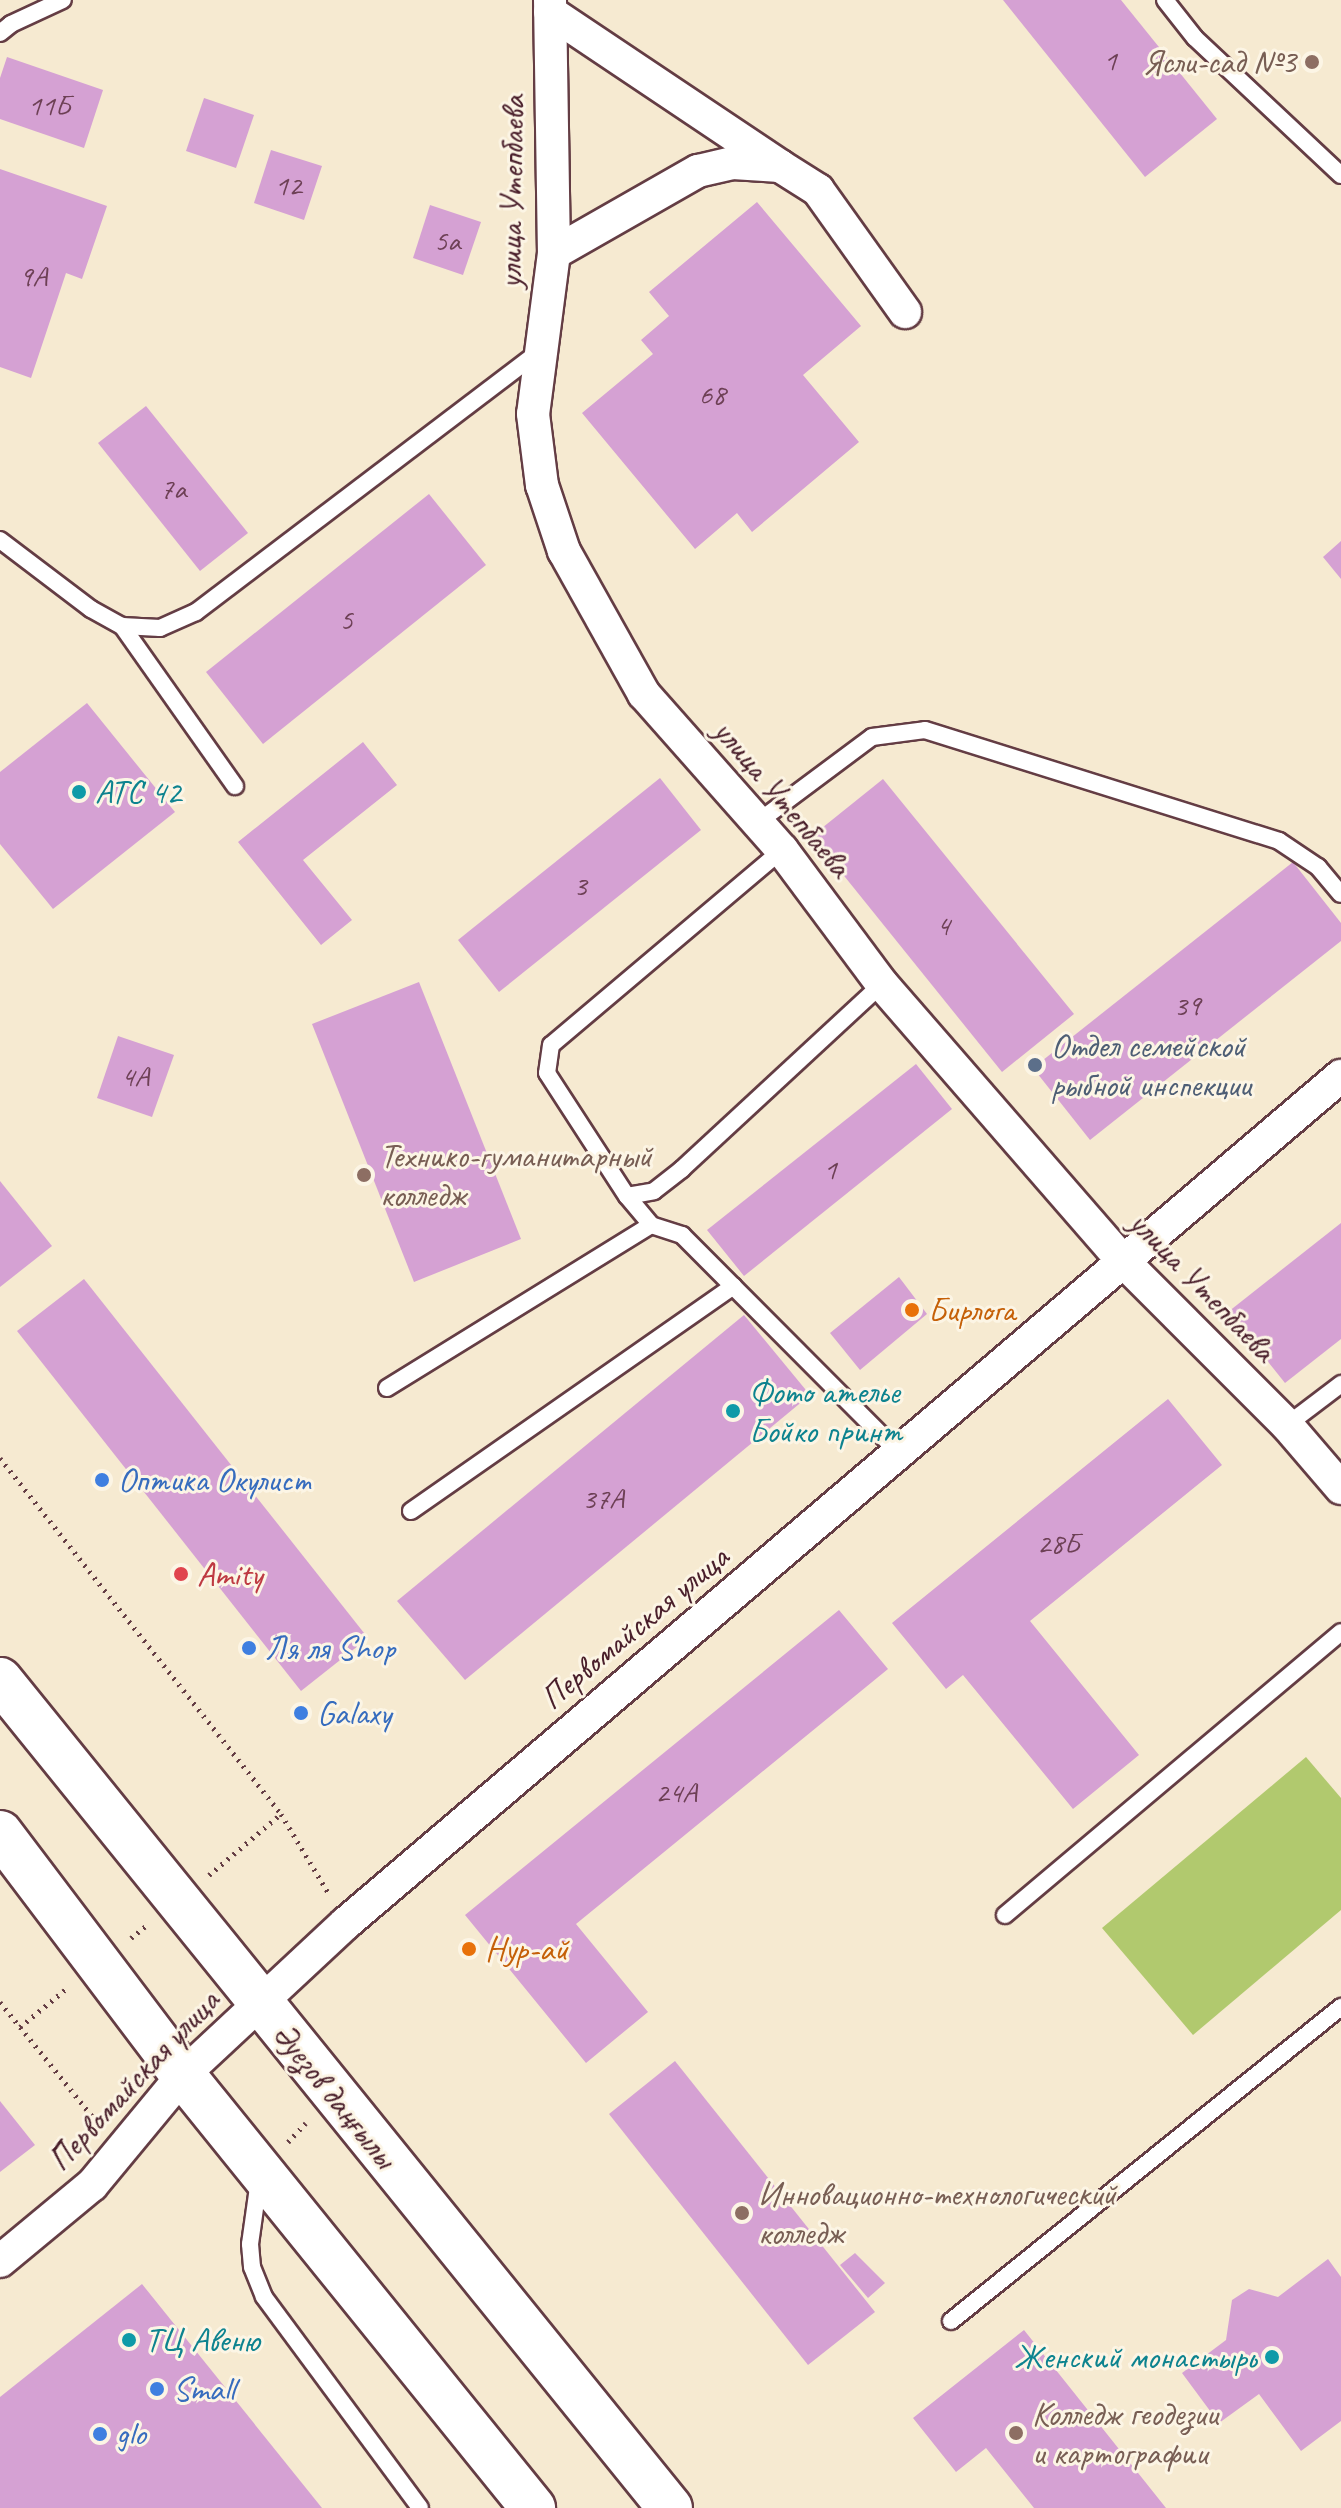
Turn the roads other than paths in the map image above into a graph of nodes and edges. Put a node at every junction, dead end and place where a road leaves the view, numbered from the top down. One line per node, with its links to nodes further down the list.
1 (63, 0): 4 (lane)
2 (1165, 0): 6 (lane)
3 (550, 6): 5 (street); 7 (street, улица Утепбаева)
4 (0, 33)
5 (780, 166): 7 (street); 8 (street)
6 (1341, 175)
7 (554, 253): 9 (street, улица Утепбаева)
8 (905, 312)
9 (539, 352): 11 (lane); 13 (street, улица Утепбаева)
10 (0, 540): 11 (lane)
11 (122, 626): 12 (lane)
12 (235, 786)
13 (758, 822): 14 (street, улица Утепбаева); 15 (lane)
14 (782, 850): 16 (street, улица Утепбаева); 18 (lane)
15 (1341, 894)
16 (882, 984): 18 (lane); 20 (street, улица Утепбаева)
17 (1341, 1076): 20 (street, Первомайская улица)
18 (627, 1196): 19 (lane)
19 (651, 1225): 21 (lane); 23 (lane)
20 (1123, 1261): 24 (street, улица Утепбаева); 25 (street, Первомайская улица)
21 (733, 1286): 25 (lane); 27 (lane)
22 (1341, 1384): 24 (lane)
23 (387, 1388)
24 (1287, 1425): 26 (street, улица Утепбаева)
25 (898, 1452): 32 (street, Первомайская улица)
26 (1341, 1488)
27 (411, 1511)
28 (1341, 1632): 31 (lane)
29 (0, 1680): 32 (main road, Әуезов даңғылы)
30 (0, 1833): 34 (main road)
31 (1005, 1915)
32 (259, 2002): 34 (street, Первомайская улица); 40 (main road, Әуезов даңғылы)
33 (1341, 2007): 37 (lane)
34 (183, 2075): 35 (main road); 36 (street, Первомайская улица)
35 (260, 2170): 38 (lane); 39 (main road)
36 (0, 2261)
37 (951, 2321)
38 (420, 2508)
39 (533, 2508)
40 (670, 2508)

